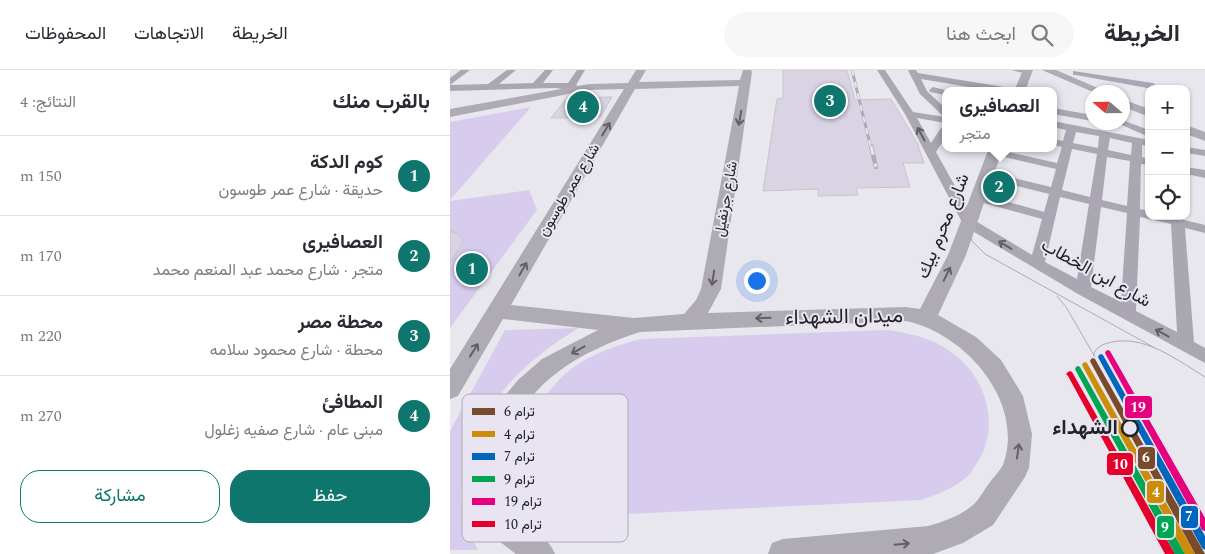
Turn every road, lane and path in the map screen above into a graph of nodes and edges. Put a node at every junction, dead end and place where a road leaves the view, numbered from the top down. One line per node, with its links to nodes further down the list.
1 (466, 70): 17 (street)
2 (512, 70): 25 (street)
3 (549, 70): 22 (street)
4 (581, 70): 28 (street)
5 (641, 70): 29 (main road, شارع عمر طوسون)
6 (882, 70): 18 (street)
7 (948, 70): 16 (street)
8 (1015, 70): 13 (street)
9 (1047, 70): 11 (main road)
10 (913, 73): 16 (street); 23 (street)
11 (1075, 75): 14 (street); 19 (main road)
12 (1152, 75): 21 (street)
13 (1022, 79)
14 (1108, 79): 20 (street); 24 (street)
15 (746, 80): 29 (main road); 81 (main road, شارع جرنفيل, one-way to 81)
16 (941, 80): 26 (street); 31 (street)
17 (450, 82)
18 (890, 84): 23 (street); 37 (street)
19 (1090, 85)
20 (1107, 85)
21 (1153, 85)
22 (536, 86): 25 (street); 28 (street)
23 (912, 86): 31 (street)
24 (1145, 86)
25 (490, 87): 27 (street)
26 (985, 87)
27 (450, 88)
28 (577, 88): 29 (main road); 38 (main road)
29 (631, 88): 78 (main road, شارع عمر طوسون, one-way to 29)
30 (942, 93): 31 (street)
31 (930, 95): 32 (street); 34 (street)
32 (942, 100)
33 (1130, 106): 36 (main road)
34 (942, 109)
35 (1057, 112): 40 (street)
36 (1145, 112)
37 (910, 114): 41 (street); 53 (street, one-way to 37)
38 (450, 115)
39 (1145, 115): 42 (street)
40 (1085, 117)
41 (942, 119)
42 (1130, 119)
43 (1057, 125): 44 (street)
44 (1072, 128): 48 (street); 51 (street)
45 (1130, 129): 49 (street)
46 (1113, 130): 48 (street)
47 (942, 135): 53 (street)
48 (1109, 135): 49 (street); 56 (street)
49 (1145, 139): 59 (street)
50 (1057, 143): 51 (street)
51 (1068, 145): 56 (street); 60 (street)
52 (1190, 151): 57 (street)
53 (931, 152): 74 (street)
54 (994, 152): 64 (main road, شارع محرم بيك)
55 (1003, 152): 60 (street)
56 (1102, 152): 59 (street); 68 (street)
57 (1205, 153): 58 (street)
58 (1205, 158)
59 (1142, 161): 69 (street)
60 (1062, 166): 66 (street)
61 (1034, 170): 65 (street)
62 (1190, 171): 63 (street)
63 (1205, 174)
64 (986, 175): 65 (street); 67 (main road, شارع محرم بيك)
65 (1029, 185): 66 (street)
66 (1056, 192): 68 (street); 71 (street)
67 (977, 197): 71 (street); 74 (main road, شارع محرم بيك)
68 (1096, 202): 69 (street); 77 (street)
69 (1134, 211): 70 (street); 79 (street)
70 (1145, 214)
71 (1049, 217): 76 (street)
72 (1177, 220): 83 (street)
73 (1180, 220): 75 (street)
74 (968, 223): 76 (street, شارع ابن الخطاب, one-way to 74); 80 (main road, شارع محرم بيك, one-way to 74)
75 (1205, 229)
76 (1036, 264): 77 (street, شارع ابن الخطاب)
77 (1083, 290): 79 (street, شارع ابن الخطاب)
78 (498, 311): 82 (main road); 85 (main road, شارع عمر طوسون, one-way to 78)
79 (1128, 314): 83 (street, شارع ابن الخطاب, one-way to 79)
80 (926, 318): 81 (main road, ميدان الشهداء, one-way to 81); 89 (main road, ميدان الشهداء, one-way to 80)
81 (689, 321): 82 (main road, ميدان الشهداء)
82 (639, 324): 86 (main road, ميدان الشهداء, one-way to 86)
83 (1186, 346): 84 (street, شارع ابن الخطاب)
84 (1205, 356)
85 (450, 389)
86 (521, 394)
87 (523, 542): 88 (main road, ميدان الشهداء, one-way to 88)
88 (540, 554)
89 (783, 554)

